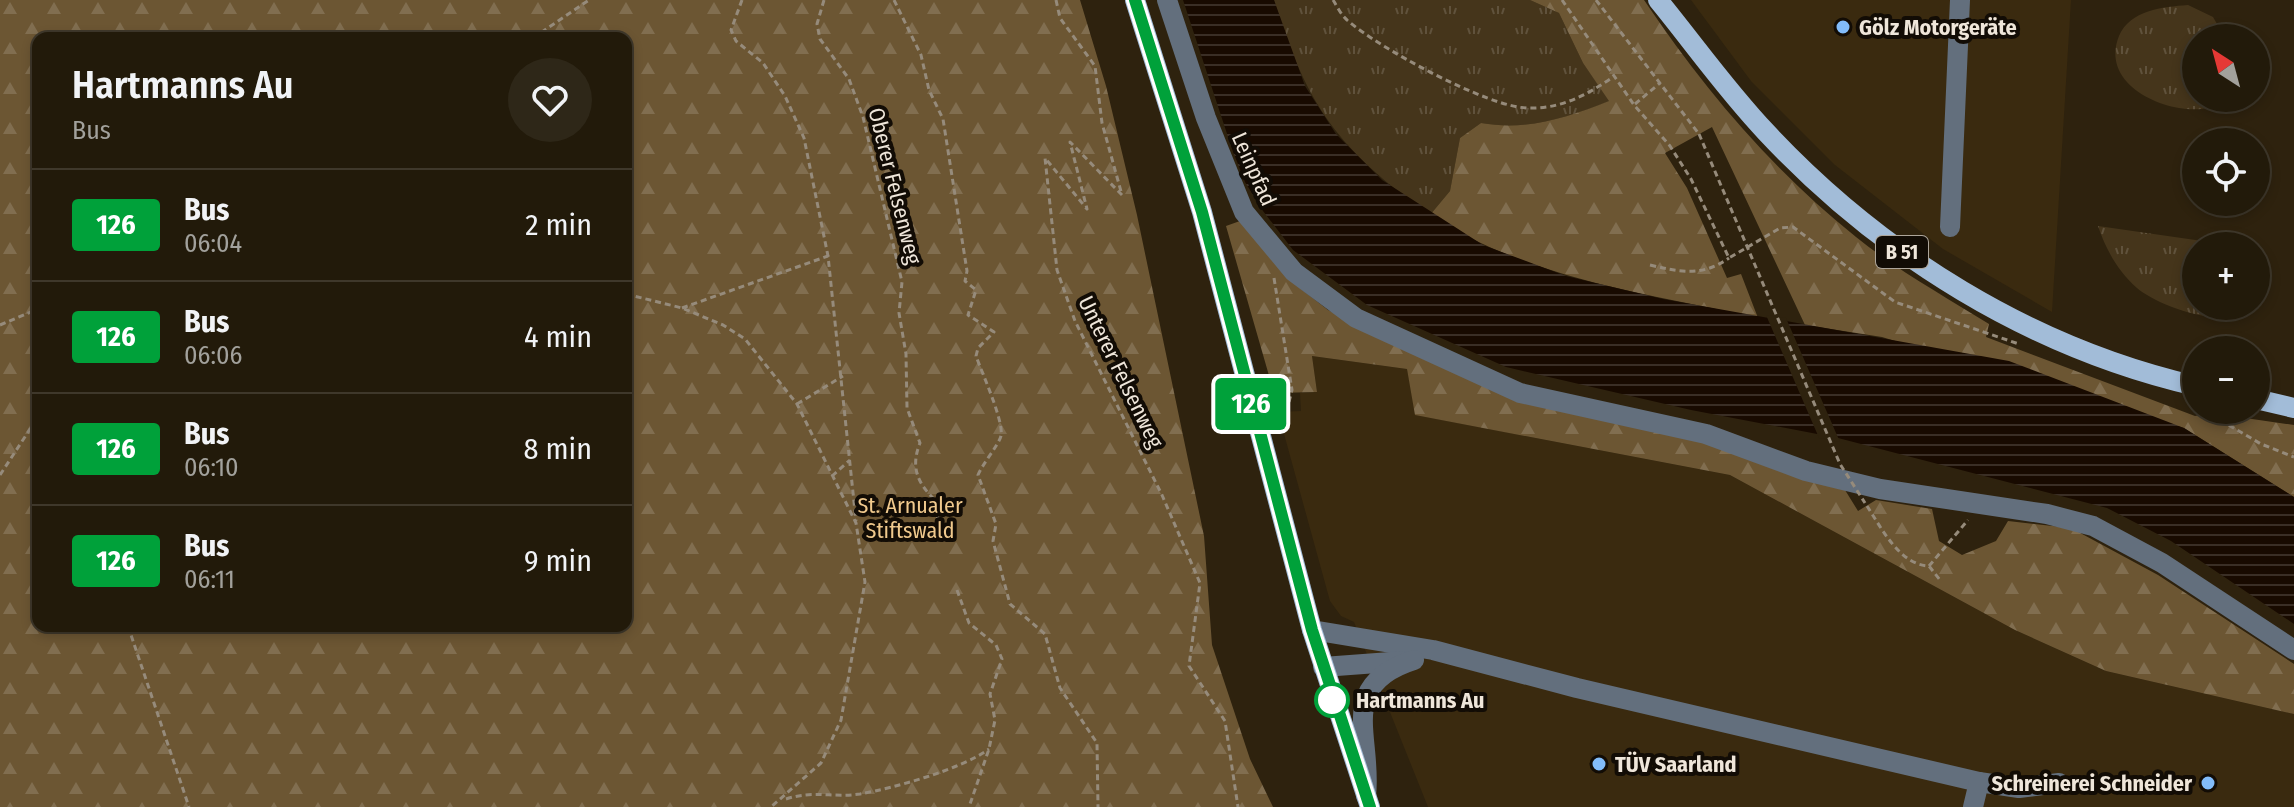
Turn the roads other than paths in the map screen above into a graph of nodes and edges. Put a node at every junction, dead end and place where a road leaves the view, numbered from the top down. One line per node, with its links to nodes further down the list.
1 (1135, 0): 11 (main road)
2 (1167, 0): 12 (street, Leinpfad)
3 (1658, 0): 6 (main road, B 51)
4 (1666, 0): 6 (main road, B 51)
5 (1960, 0): 7 (street)
6 (1676, 22): 8 (main road, B 51)
7 (1950, 227)
8 (2182, 382)
9 (2270, 402): 10 (main road)
10 (2294, 408)
11 (1312, 630): 13 (street); 15 (main road)
12 (2294, 650)
13 (1460, 659): 14 (street); 16 (street)
14 (1414, 660): 15 (street); 18 (street)
15 (1323, 667): 18 (main road)
16 (1979, 782): 17 (street); 19 (street)
17 (2059, 783)
18 (1368, 802)
19 (1973, 807)

